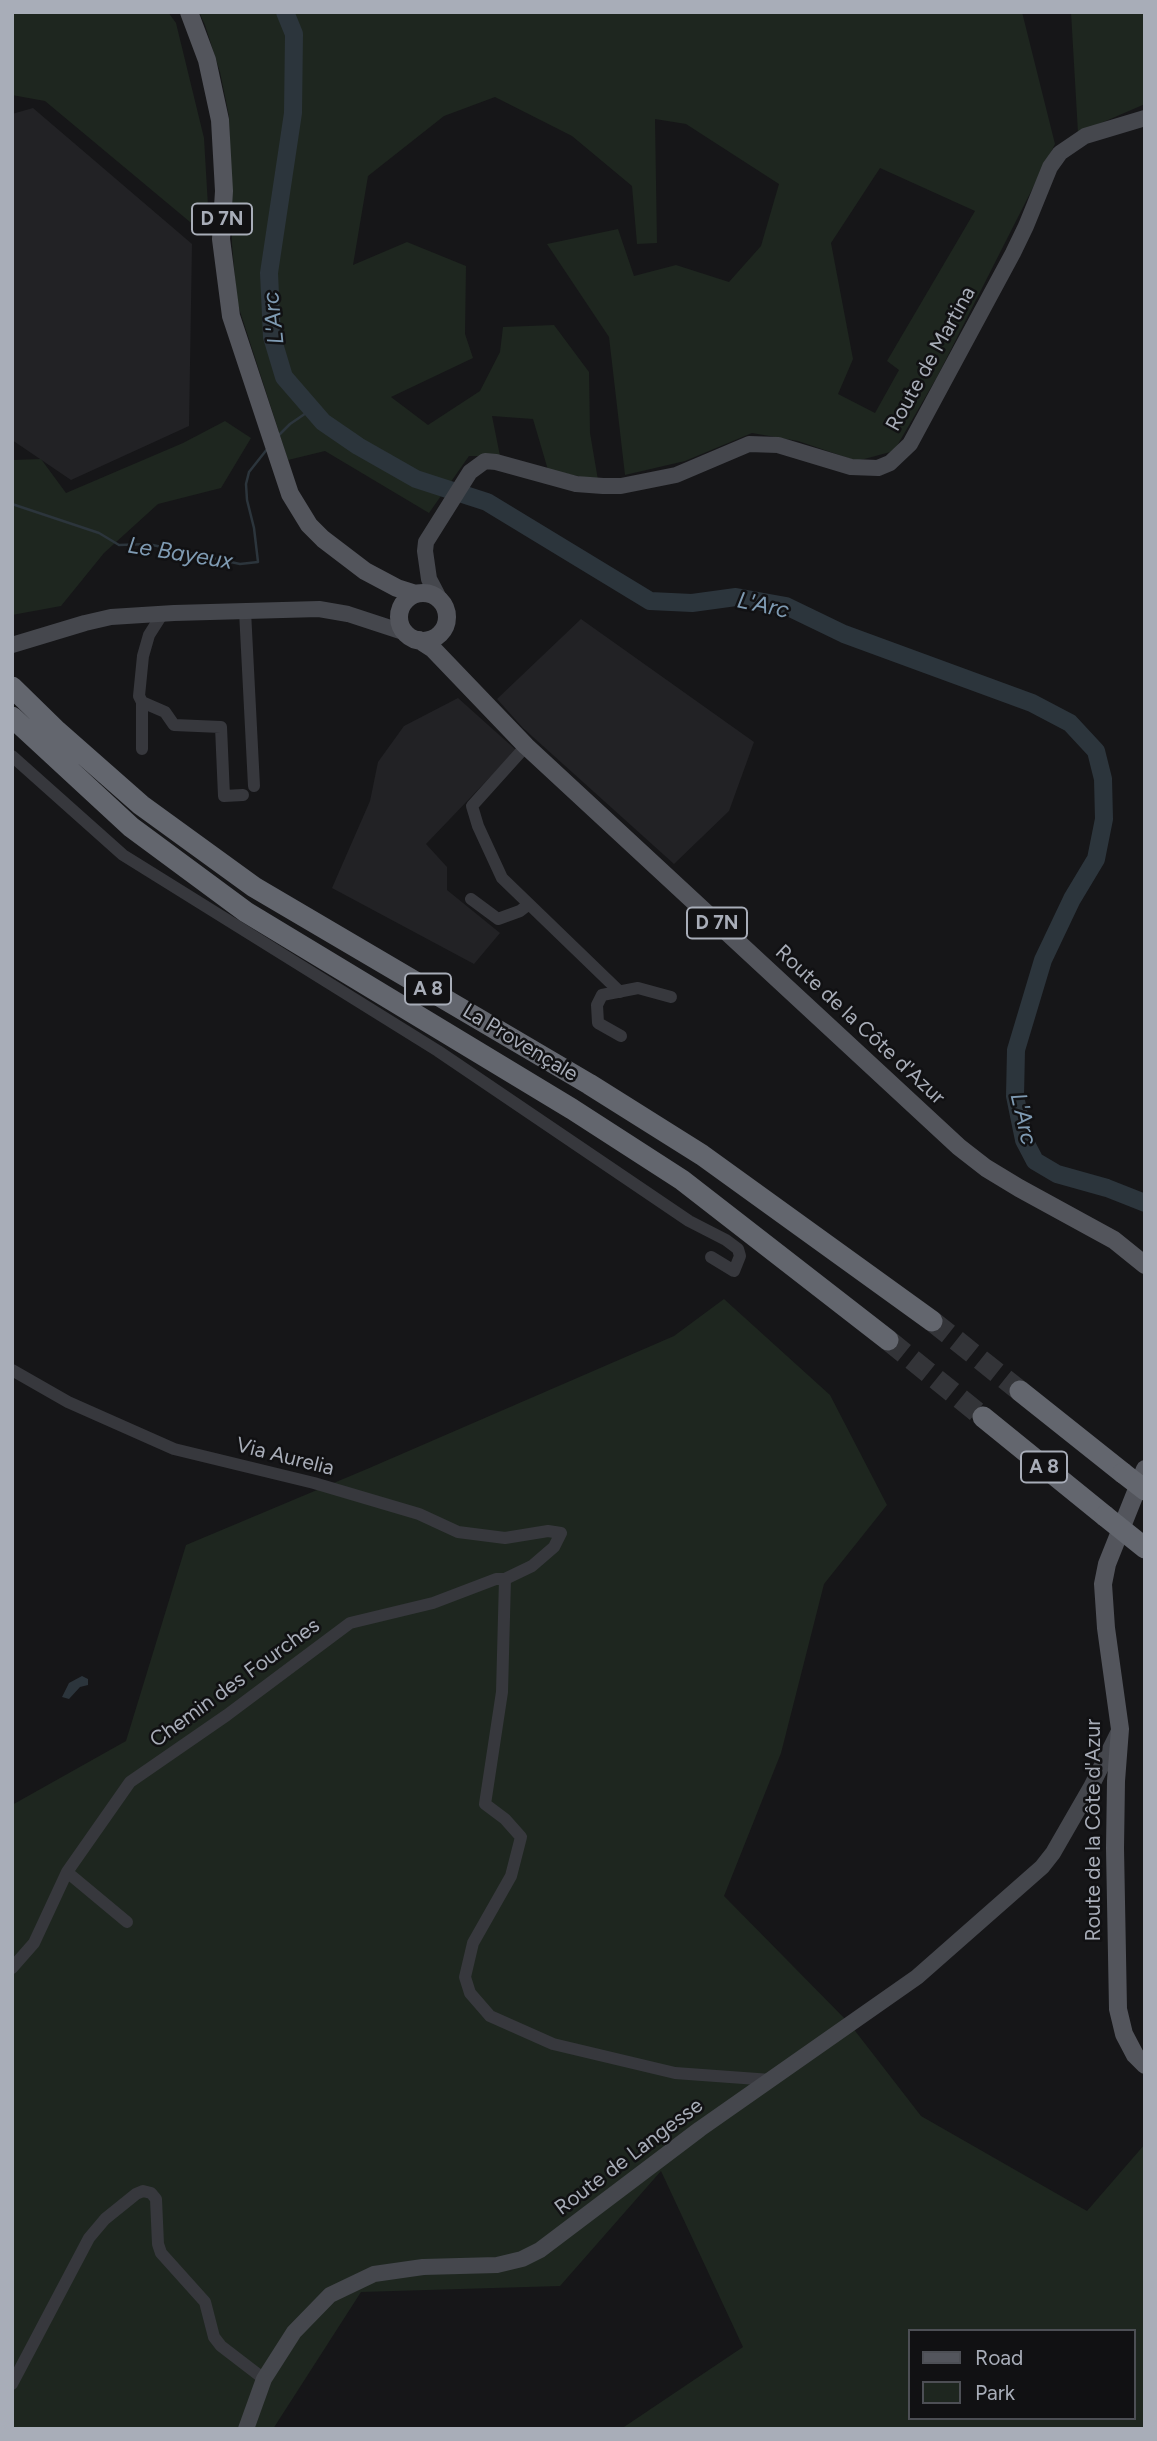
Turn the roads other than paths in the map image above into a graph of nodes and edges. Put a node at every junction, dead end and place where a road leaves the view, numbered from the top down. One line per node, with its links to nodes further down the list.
1 (189, 12): 3 (main road, Route de la Côte d'Azur / D 7N)
2 (1145, 118): 4 (street, Route de Martina)
3 (365, 571): 4 (main road, Route de la Côte d'Azur / D 7N); 7 (main road, Route de la Côte d'Azur / D 7N)
4 (427, 592): 7 (main road); 8 (main road)
5 (245, 611): 6 (street); 7 (street); 17 (street)
6 (163, 613): 9 (street); 12 (street)
7 (406, 625): 8 (main road); 11 (main road, Route de la Côte d'Azur / D 7N)
8 (444, 629): 11 (main road, Route de la Côte d'Azur / D 7N)
9 (12, 645)
10 (12, 687): 26 (highway, La Provençale / A 8)
11 (478, 698): 14 (main road, Route de la Côte d'Azur / D 7N)
12 (142, 702): 15 (street); 18 (street)
13 (12, 717): 27 (highway, La Provençale / A 8)
14 (526, 746): 20 (street); 25 (main road, Route de la Côte d'Azur / D 7N)
15 (142, 749)
16 (12, 756): 24 (street)
17 (254, 786)
18 (243, 795)
19 (471, 899): 20 (street)
20 (529, 904): 21 (street)
21 (620, 992): 22 (street); 23 (street)
22 (671, 997)
23 (621, 1036)
24 (711, 1257)
25 (1145, 1265)
26 (932, 1321)
27 (888, 1340)
28 (12, 1370): 33 (street, Via Aurelia)
29 (1020, 1391): 32 (highway, A 8, bridge)
30 (983, 1417): 34 (highway, A 8, bridge)
31 (1145, 1469): 36 (main road, Route de la Côte d'Azur)
32 (1145, 1490)
33 (561, 1533): 35 (street, Chemin des Fourches)
34 (1145, 1548)
35 (505, 1579): 37 (street, Chemin des Fourches); 41 (street)
36 (1120, 1729): 40 (main road, Route de la Côte d'Azur); 41 (street, Route de Langesse)
37 (68, 1872): 38 (street); 39 (street, Chemin des Fourches)
38 (127, 1922)
39 (12, 1968)
40 (1145, 2065)
41 (771, 2080): 42 (street, Route de Langesse)
42 (264, 2379): 43 (street); 44 (street, Route de Langesse)
43 (12, 2384)
44 (246, 2429)

